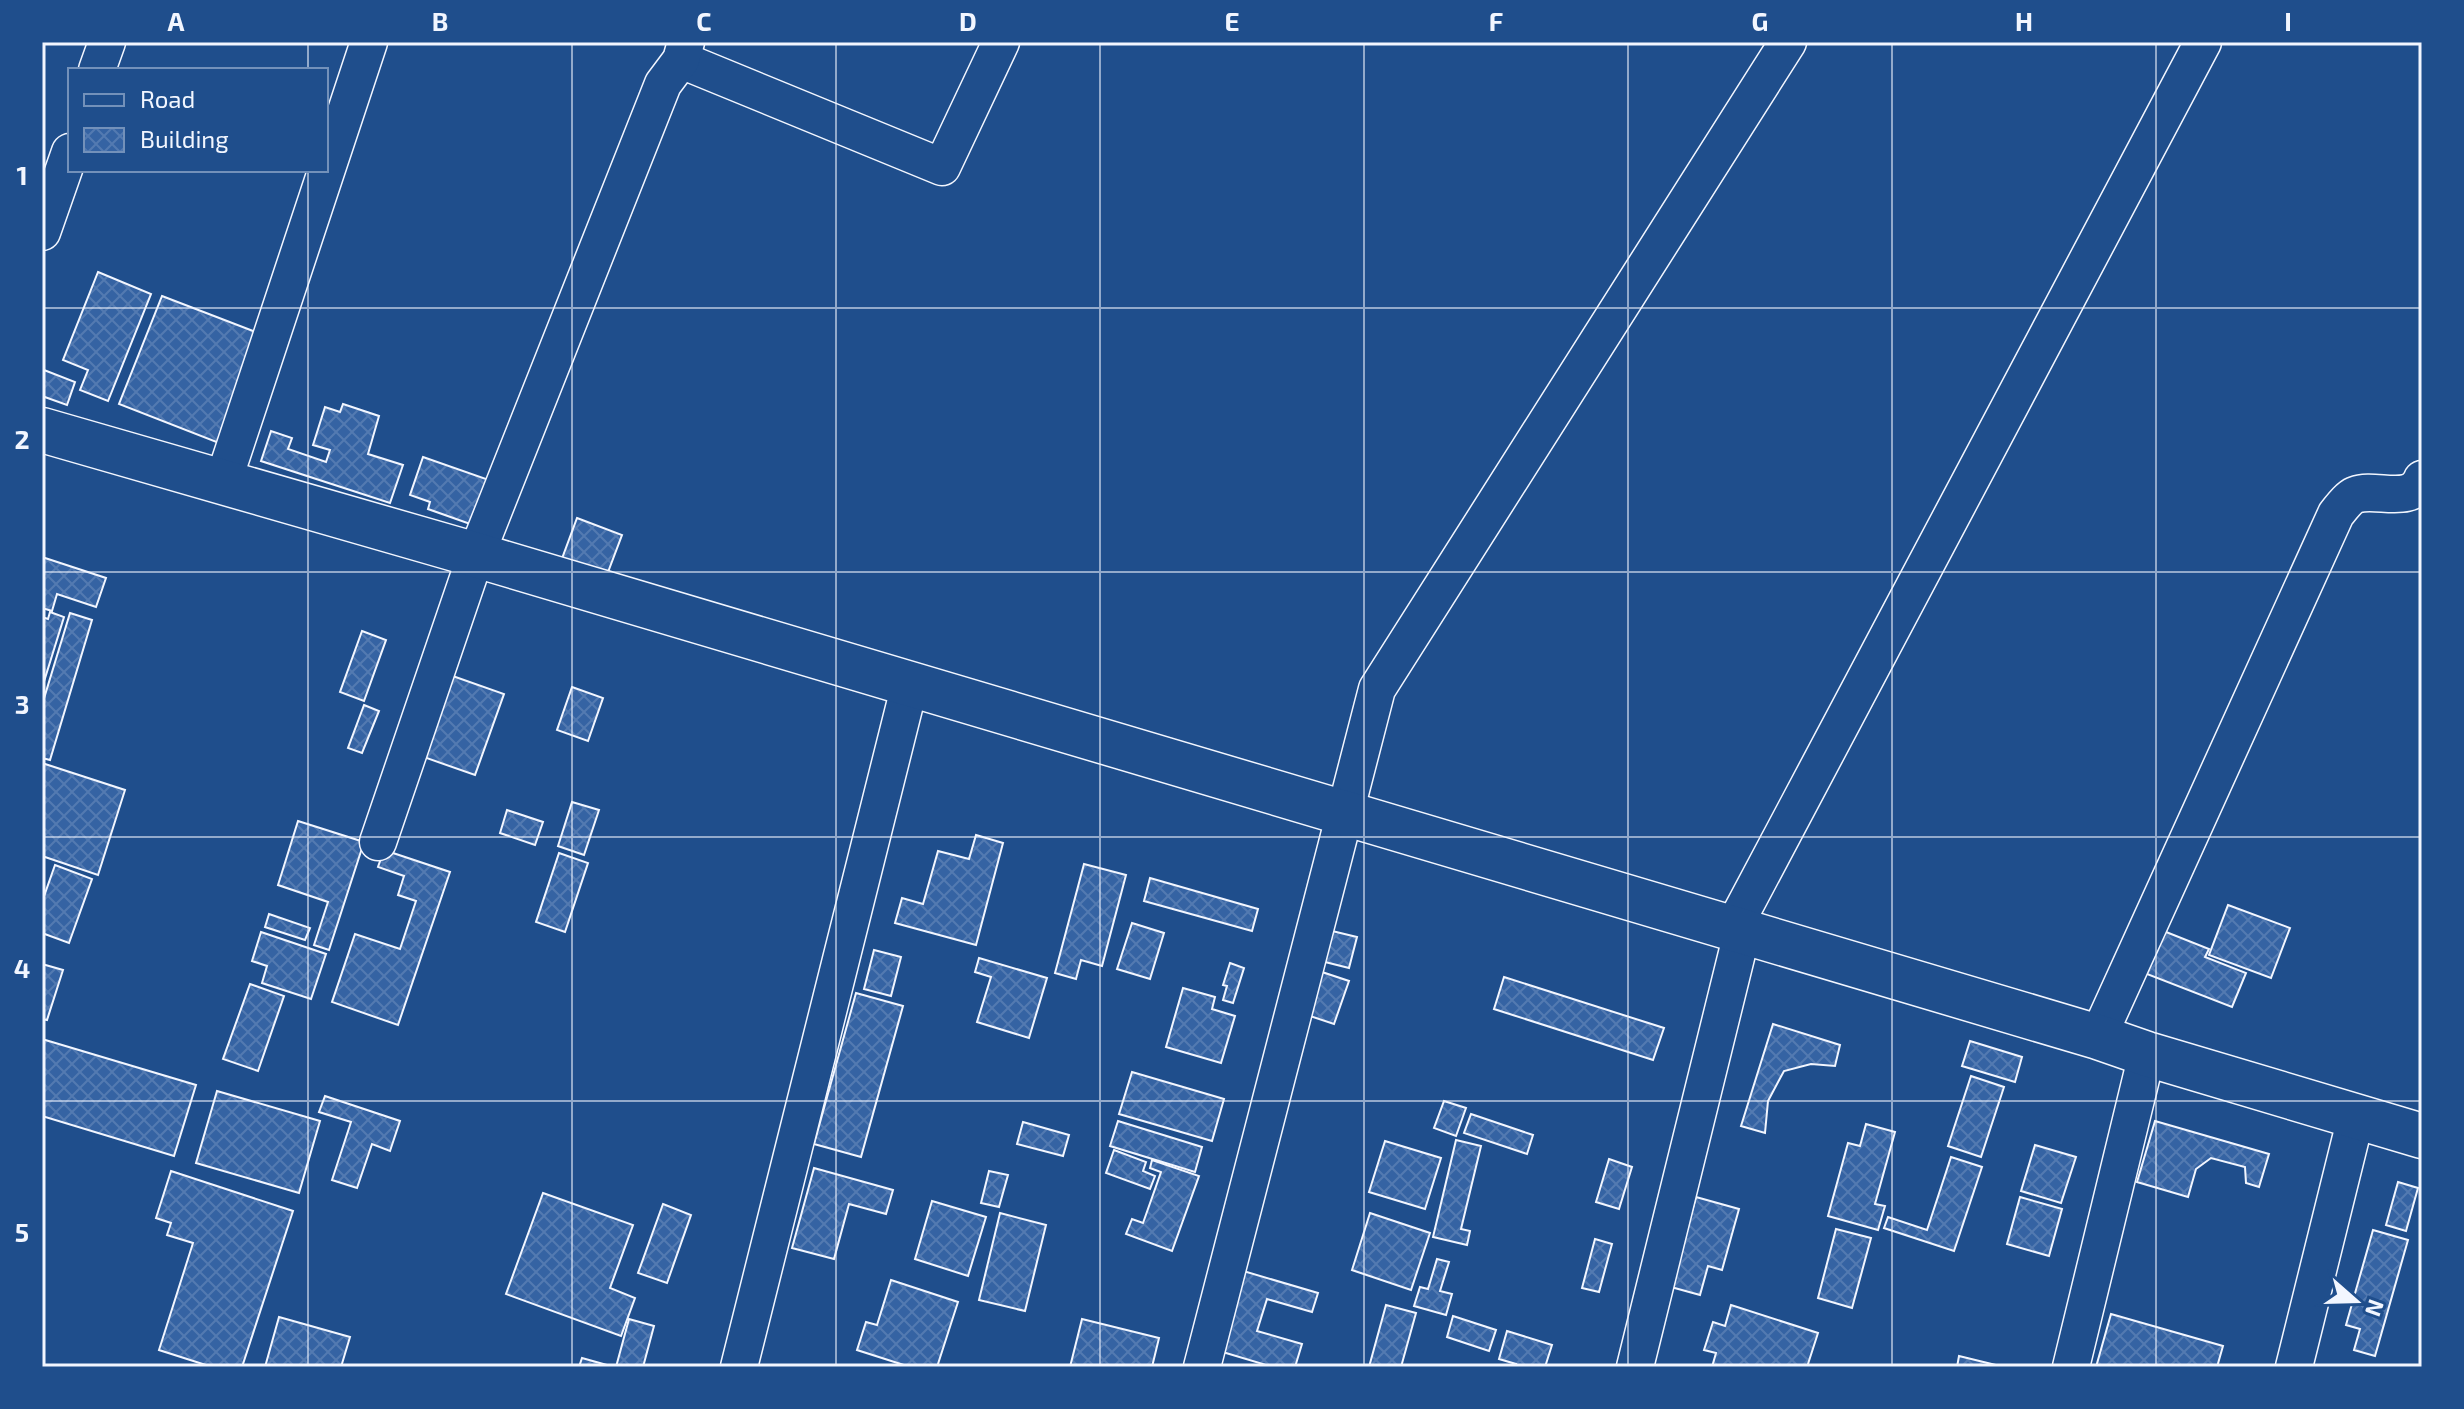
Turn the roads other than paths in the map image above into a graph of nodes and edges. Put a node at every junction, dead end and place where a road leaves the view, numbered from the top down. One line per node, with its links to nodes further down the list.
1 (107, 42): 7 (street)
2 (369, 42): 9 (street)
3 (1001, 42): 6 (street)
4 (1788, 42): 17 (street)
5 (2203, 42): 19 (street)
6 (683, 51): 15 (street)
7 (98, 68)
8 (68, 158): 11 (street)
9 (328, 166)
10 (326, 172): 14 (street)
11 (42, 232)
12 (42, 430): 14 (main road)
13 (2422, 479): 20 (street)
14 (223, 482): 15 (main road)
15 (476, 555): 16 (main road); 18 (street)
16 (910, 684): 17 (main road); 24 (street)
17 (1346, 815): 19 (main road); 25 (street)
18 (378, 842)
19 (1737, 932): 20 (main road); 26 (street)
20 (2098, 1037): 21 (main road)
21 (2147, 1054): 22 (main road); 27 (street)
22 (2356, 1117): 23 (main road); 28 (street)
23 (2422, 1136)
24 (739, 1367)
25 (1202, 1367)
26 (1635, 1367)
27 (2071, 1367)
28 (2294, 1367)

